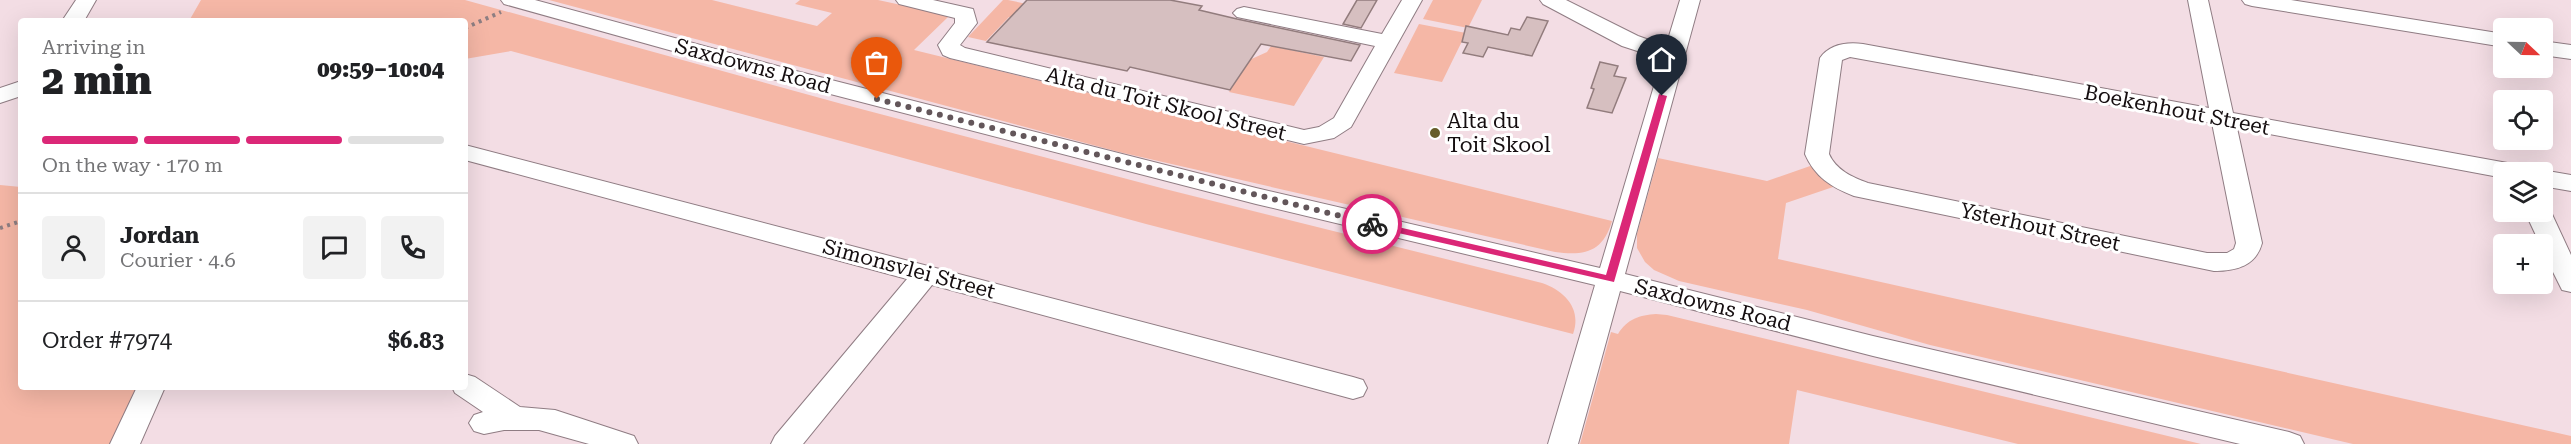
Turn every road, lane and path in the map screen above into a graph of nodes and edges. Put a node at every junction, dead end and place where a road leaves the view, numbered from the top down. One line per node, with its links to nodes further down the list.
1 (86, 0): 10 (street)
2 (906, 0): 13 (street, Alta du Toit Skool Street)
3 (1412, 0): 13 (street, Alta du Toit Skool Street)
4 (1550, 0): 17 (street)
5 (1690, 0): 17 (street)
6 (2198, 0): 18 (street, Ysterhout Street)
7 (2252, 0): 12 (street)
8 (516, 1): 11 (path); 27 (street, Saxdowns Road)
9 (1244, 13): 13 (street)
10 (75, 18)
11 (468, 26)
12 (2493, 39)
13 (1389, 42)
14 (2553, 50): 16 (street)
15 (1840, 51): 18 (street, Boekenhout Street); 18 (street, Ysterhout Street)
16 (2571, 52)
17 (1674, 56): 27 (street)
18 (2223, 119): 20 (street, Boekenhout Street)
19 (468, 153): 26 (street, Simonsvlei Street)
20 (2493, 168)
21 (2553, 180): 22 (street)
22 (2571, 183)
23 (18, 222): 25 (path)
24 (2543, 222): 28 (street)
25 (0, 228)
26 (926, 274): 30 (street, Simonsvlei Street); 36 (street)
27 (1610, 279): 37 (street); 38 (street, Saxdowns Road)
28 (2571, 284)
29 (468, 388): 32 (street)
30 (1353, 388)
31 (151, 390): 34 (street)
32 (513, 417): 33 (street); 35 (street)
33 (484, 423)
34 (125, 444)
35 (623, 444)
36 (786, 444)
37 (1563, 444)
38 (2289, 444)

